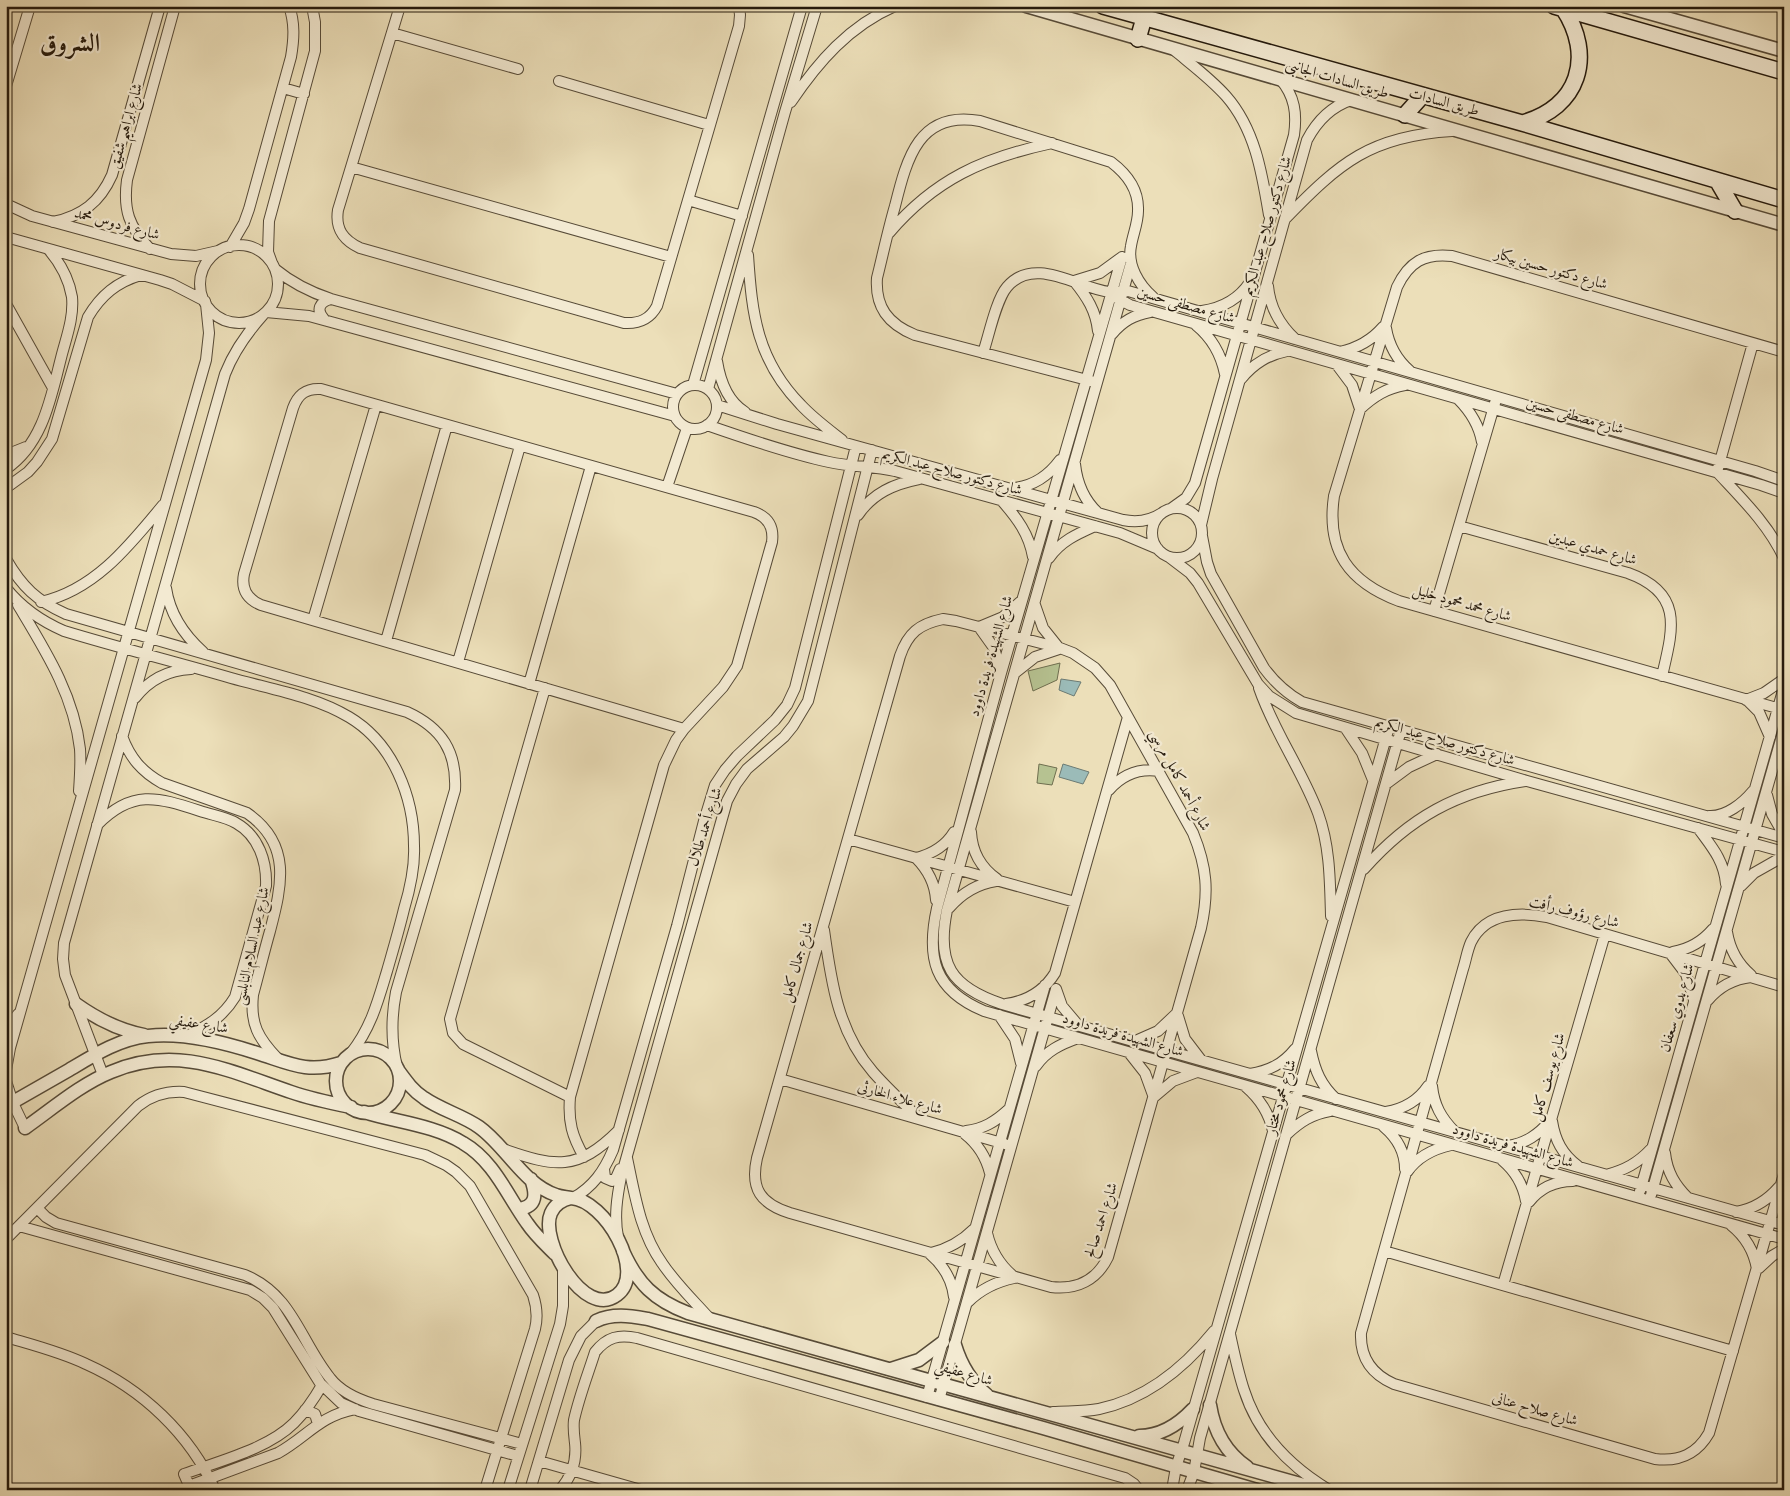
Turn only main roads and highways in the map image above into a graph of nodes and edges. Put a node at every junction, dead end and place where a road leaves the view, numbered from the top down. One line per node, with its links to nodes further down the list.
1 (1103, 6): 3 (main road, طريق السادات)
2 (1558, 7): 5 (main road); 8 (main road)
3 (1144, 18): 4 (main road); 6 (main road, طريق السادات)
4 (1138, 38)
5 (1784, 72)
6 (1422, 96): 7 (main road); 8 (main road, طريق السادات)
7 (1405, 115)
8 (1522, 123): 9 (main road, طريق السادات)
9 (1718, 182): 10 (main road, طريق السادات); 11 (main road)
10 (1784, 200)
11 (1735, 211)

